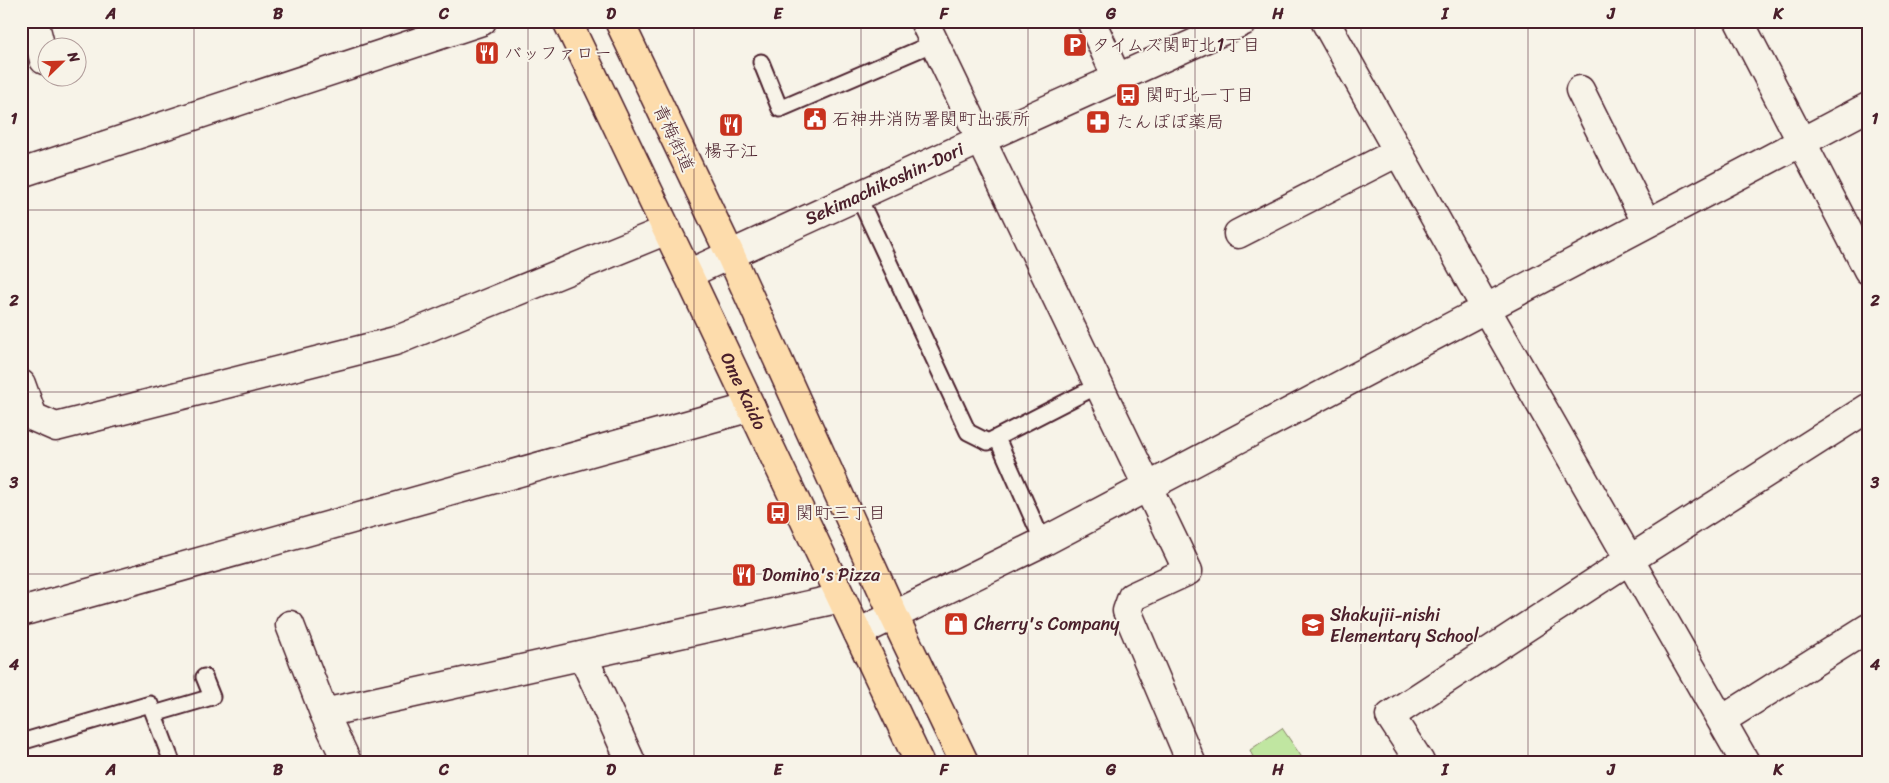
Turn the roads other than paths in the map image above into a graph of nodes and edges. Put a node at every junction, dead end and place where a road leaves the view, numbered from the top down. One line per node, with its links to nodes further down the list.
1 (34, 21): 10 (street)
2 (482, 21): 18 (street)
3 (567, 21): 21 (main road, Ome Kaido)
4 (619, 21): 23 (main road, 青梅街道)
5 (1091, 21): 12 (street)
6 (1244, 21): 12 (street, Sekimachikoshin-Dori)
7 (1325, 21): 17 (street)
8 (1739, 21): 16 (street)
9 (929, 32): 11 (lane); 15 (street)
10 (38, 38)
11 (761, 62)
12 (1117, 78): 15 (street, Sekimachikoshin-Dori)
13 (1580, 90): 20 (street)
14 (1868, 106): 16 (street)
15 (980, 140): 19 (street, Sekimachikoshin-Dori); 28 (street)
16 (1800, 141): 20 (street); 24 (street)
17 (1398, 152): 22 (street); 26 (street)
18 (21, 173)
19 (858, 196): 23 (street, Sekimachikoshin-Dori); 31 (lane)
20 (1646, 222): 26 (street)
21 (667, 230): 25 (main road, Ome Kaido); 27 (street)
22 (1238, 234)
23 (730, 254): 25 (street, Sekimachikoshin-Dori); 37 (main road)
24 (1868, 270)
25 (688, 274): 29 (main road, Ome Kaido)
26 (1485, 308): 32 (street); 34 (street)
27 (21, 384)
28 (1098, 385): 31 (lane); 32 (street)
29 (751, 407): 35 (main road, Ome Kaido); 36 (street)
30 (1868, 408): 34 (street)
31 (997, 438): 33 (lane)
32 (1148, 486): 33 (street); 53 (street)
33 (1043, 542): 37 (street)
34 (1629, 560): 45 (street); 54 (street)
35 (841, 598): 40 (main road, Ome Kaido); 41 (street)
36 (21, 612)
37 (894, 616): 40 (street); 52 (main road)
38 (290, 625): 43 (street)
39 (1868, 628): 45 (street)
40 (858, 633): 51 (main road, Ome Kaido)
41 (583, 656): 43 (street); 50 (street)
42 (204, 677): 44 (lane)
43 (324, 713): 49 (street)
44 (154, 714): 46 (lane); 48 (lane)
45 (1722, 720): 47 (street)
46 (21, 742)
47 (1740, 760)
48 (172, 762)
49 (347, 762)
50 (631, 762)
51 (919, 762)
52 (964, 762)
53 (1191, 762)
54 (1420, 762)

